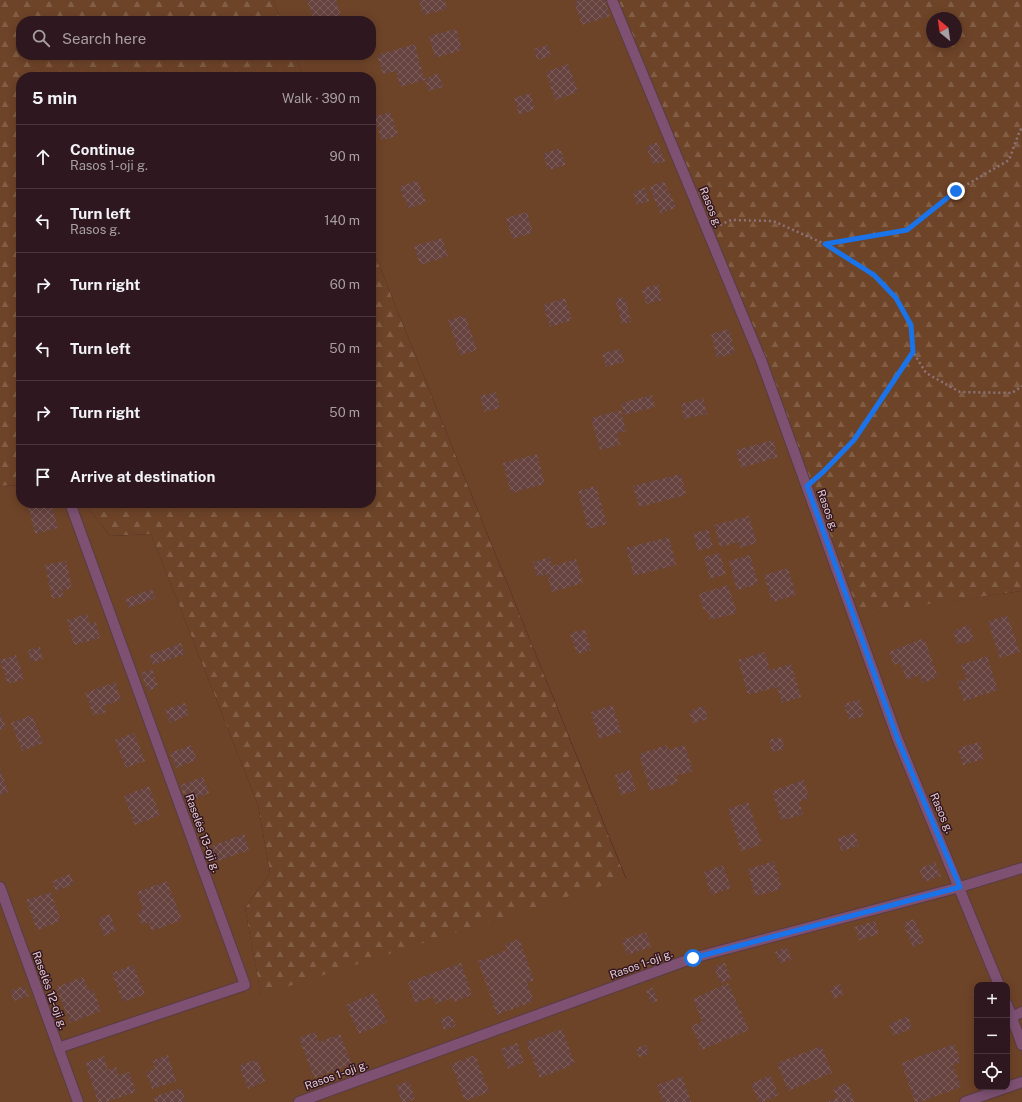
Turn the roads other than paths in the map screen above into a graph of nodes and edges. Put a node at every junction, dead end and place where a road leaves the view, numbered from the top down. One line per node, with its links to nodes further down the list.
1 (612, 0): 5 (street, Rasos g.)
2 (72, 508): 11 (street, Raselės 13-oji g.)
3 (1022, 868): 5 (street, Rasos 1-oji g.)
4 (0, 887): 11 (street, Raselės 12-oji g.)
5 (960, 887): 6 (street, Rasos g.); 14 (street, Rasos 1-oji g.)
6 (998, 982)
7 (1010, 1012): 9 (street)
8 (1022, 1012): 9 (street)
9 (1012, 1017): 10 (street)
10 (1022, 1045)
11 (58, 1048): 13 (street, Raselės 12-oji g.)
12 (1022, 1082): 15 (street)
13 (78, 1102)
14 (299, 1102)
15 (965, 1102)

